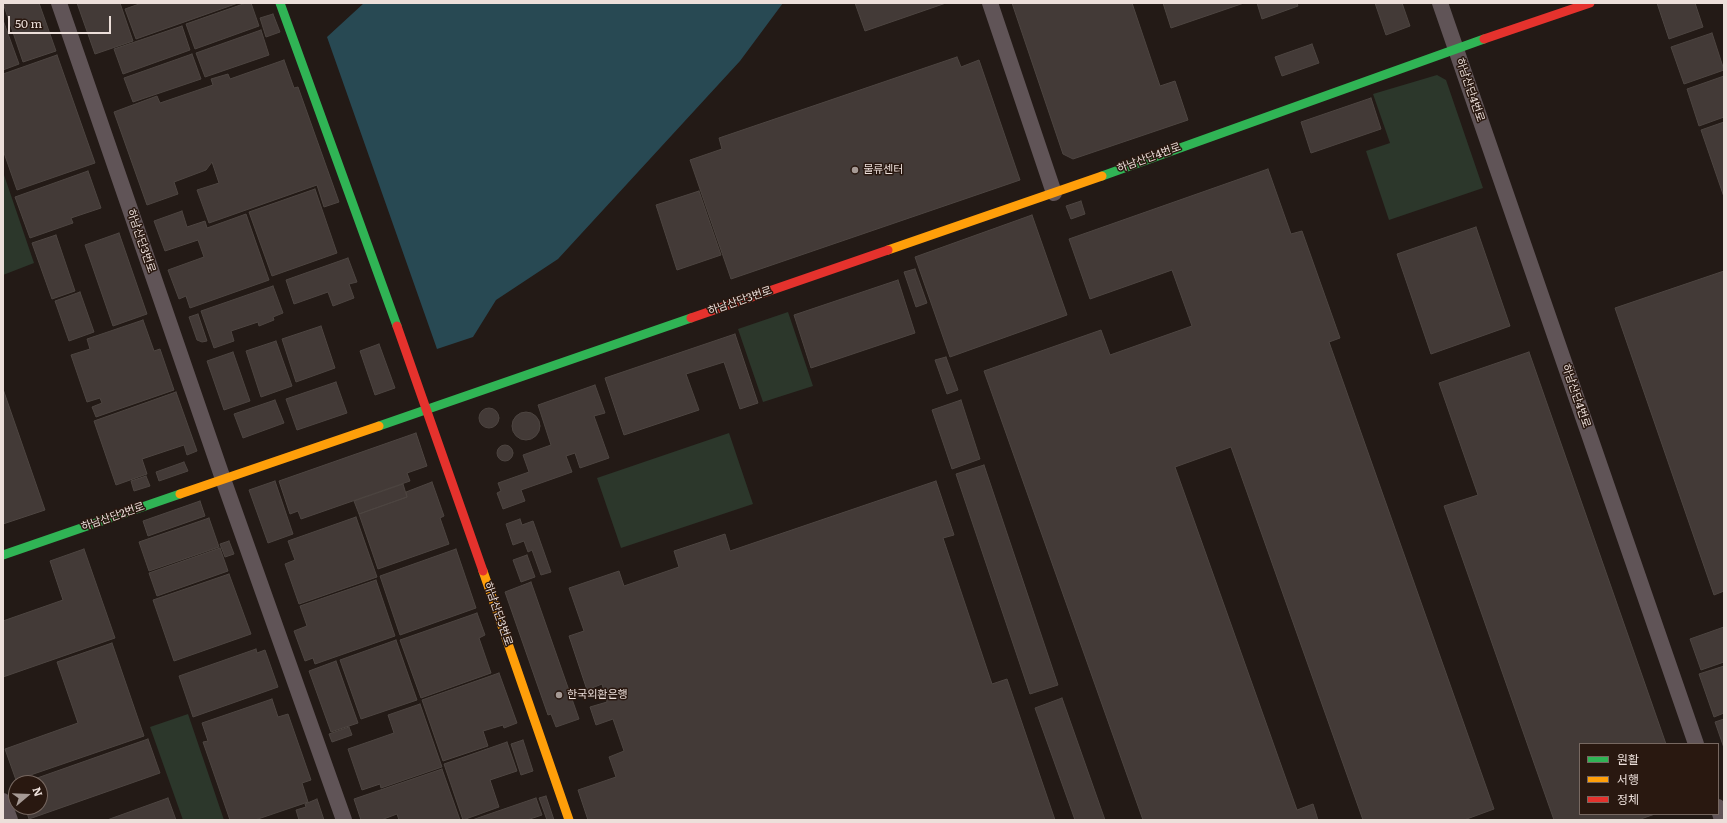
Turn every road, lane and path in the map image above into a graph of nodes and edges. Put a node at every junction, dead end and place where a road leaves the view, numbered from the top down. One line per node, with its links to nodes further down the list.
1 (59, 3): 9 (street, 하남산단3번로)
2 (280, 3): 8 (street, 하남산단3번로)
3 (990, 3): 7 (street)
4 (1440, 3): 6 (street, 하남산단4번로)
5 (1590, 3): 6 (street, 하남산단4번로)
6 (1456, 49): 7 (street, 하남산단4번로); 11 (street, 하남산단4번로)
7 (1054, 193): 8 (street, 하남산단3번로)
8 (427, 409): 9 (street, 하남산단3번로); 15 (street, 하남산단3번로)
9 (223, 480): 10 (street, 하남산단2번로); 14 (street, 하남산단3번로)
10 (3, 555)
11 (1696, 743)
12 (3, 801): 13 (street)
13 (10, 820)
14 (344, 820)
15 (569, 820)

